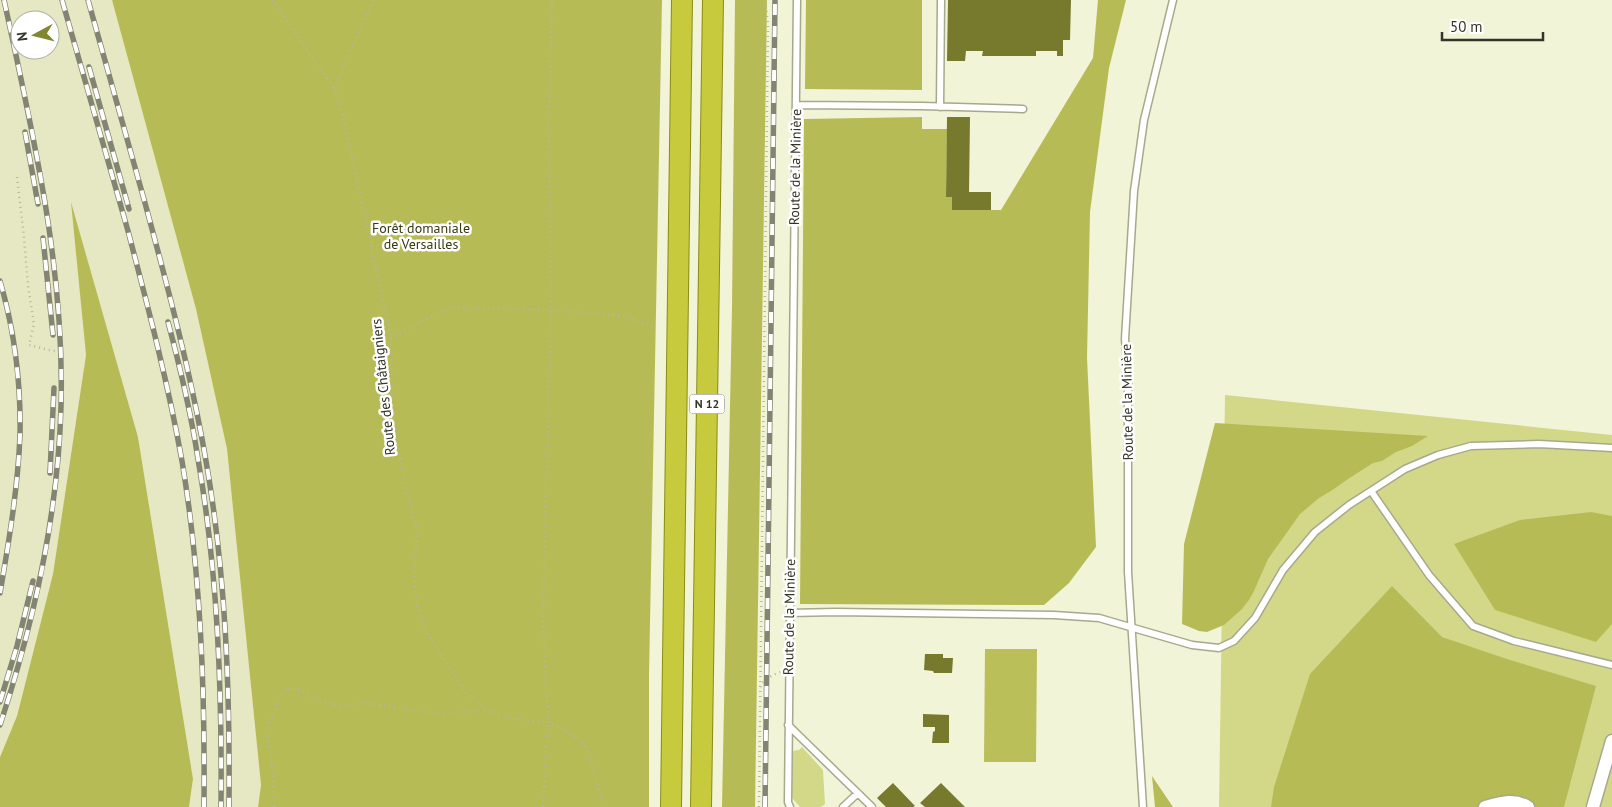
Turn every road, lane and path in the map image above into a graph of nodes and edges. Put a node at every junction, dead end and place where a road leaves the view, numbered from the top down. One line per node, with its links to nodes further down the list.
1 (272, 0): 10 (path, Route des Châtaigniers)
2 (374, 0): 10 (path)
3 (552, 0): 15 (path)
4 (682, 0): 35 (highway, N 12)
5 (713, 0): 36 (highway, N 12)
6 (765, 0): 25 (path)
7 (797, 0): 11 (lane, Route de la Minière)
8 (941, 0): 12 (lane)
9 (1173, 0): 22 (lane, Route de la Minière)
10 (334, 88): 17 (path, Route des Châtaigniers)
11 (796, 105): 12 (lane); 21 (lane, Route de la Minière)
12 (940, 107): 13 (lane)
13 (1023, 109)
14 (17, 177): 18 (path)
15 (551, 310): 16 (path); 17 (path); 27 (path)
16 (653, 326)
17 (391, 338): 26 (path, Route des Châtaigniers)
18 (61, 351)
19 (1612, 448): 20 (lane)
20 (1371, 491): 22 (lane); 23 (lane)
21 (789, 613): 22 (lane); 24 (lane, Route de la Minière)
22 (1132, 627): 40 (lane, Route de la Minière)
23 (1612, 665)
24 (788, 670): 25 (path); 28 (lane, Route de la Minière)
25 (760, 689): 37 (path)
26 (487, 710): 27 (path, Route des Châtaigniers); 32 (path)
27 (548, 723): 33 (path); 34 (path, Route des Châtaigniers)
28 (788, 724): 30 (lane); 38 (lane, Route de la Minière)
29 (1612, 741): 43 (street)
30 (858, 793): 31 (lane); 39 (lane)
31 (871, 806)
32 (274, 807)
33 (543, 807)
34 (604, 807)
35 (672, 807)
36 (701, 807)
37 (759, 807)
38 (790, 807)
39 (843, 807)
40 (1143, 807)
41 (1485, 807): 42 (street)
42 (1528, 807)
43 (1593, 807)

